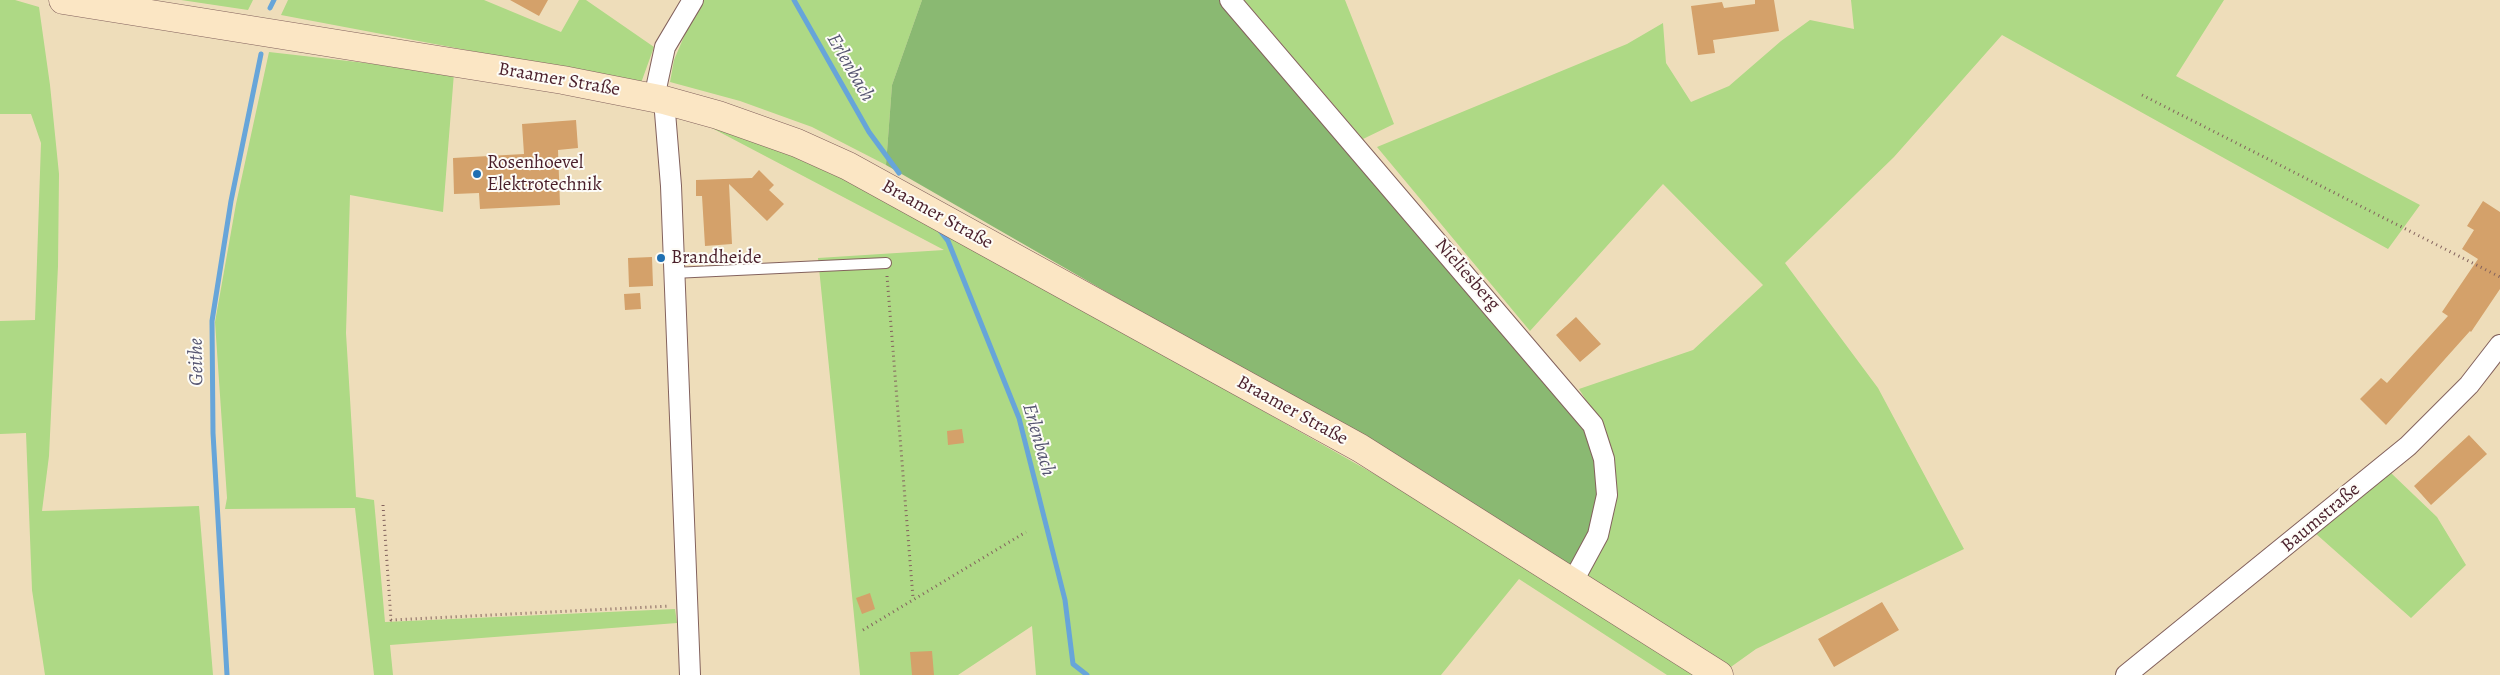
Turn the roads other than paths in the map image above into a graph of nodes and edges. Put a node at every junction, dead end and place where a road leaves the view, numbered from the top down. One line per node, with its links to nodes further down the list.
1 (63, 0): 4 (street, Braamer Straße)
2 (693, 0): 4 (street)
3 (1230, 0): 8 (street, Nieliesberg)
4 (659, 99): 6 (street); 8 (street, Braamer Straße)
5 (886, 263): 6 (lane)
6 (673, 273): 9 (street)
7 (2500, 344): 11 (street, Baumstraße)
8 (1572, 583): 10 (street, Braamer Straße)
9 (690, 675)
10 (1719, 675)
11 (2126, 675)

